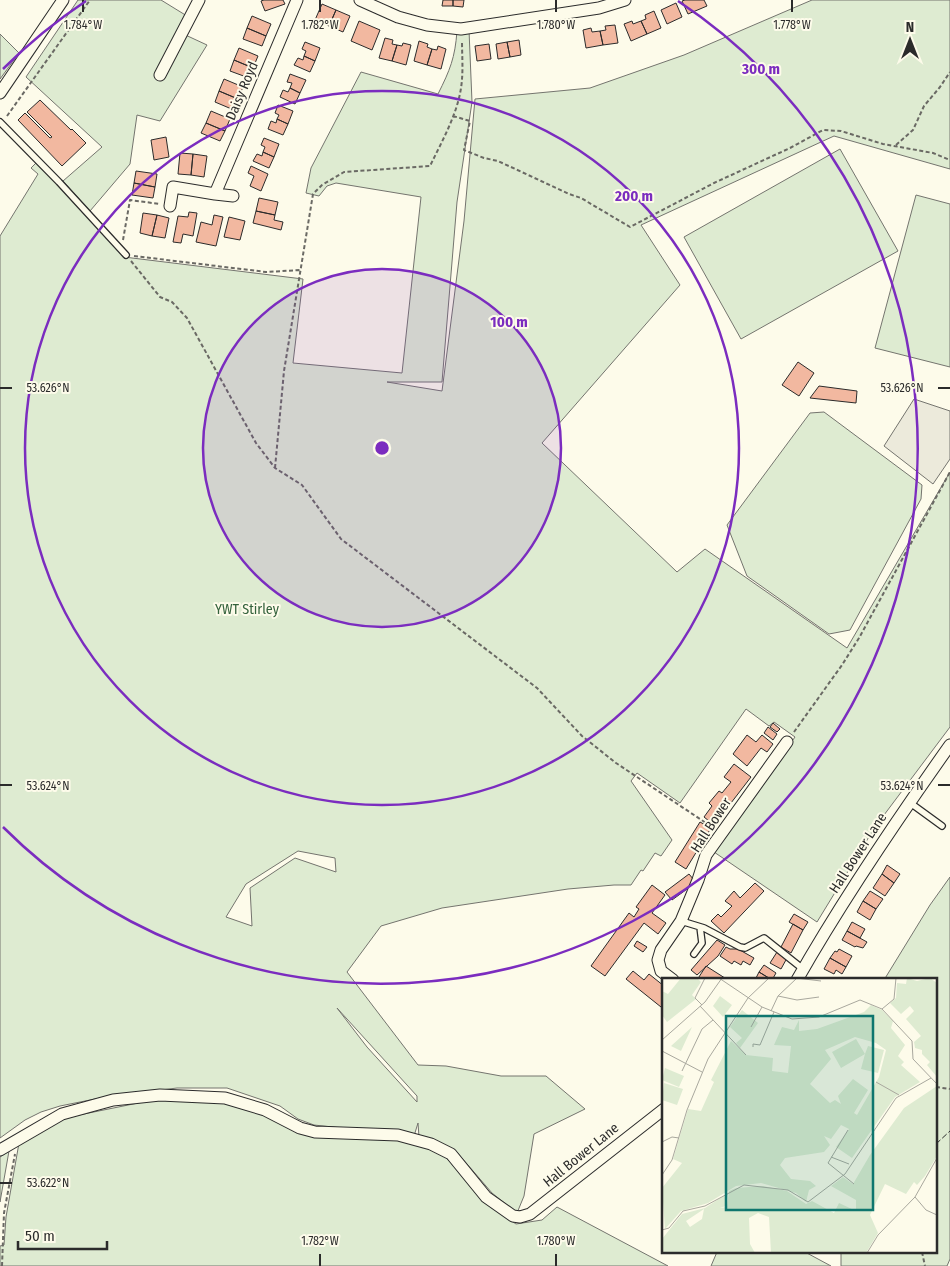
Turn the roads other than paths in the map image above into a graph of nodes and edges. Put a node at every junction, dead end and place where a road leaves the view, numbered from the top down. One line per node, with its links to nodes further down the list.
1 (63, 0): 7 (street)
2 (198, 0): 6 (street)
3 (297, 0): 9 (street, Daisy Royd)
4 (360, 0): 5 (street)
5 (625, 0)
6 (160, 75)
7 (0, 93)
8 (0, 122): 12 (lane)
9 (215, 194): 10 (street); 11 (street)
10 (233, 196)
11 (170, 206)
12 (126, 255)
13 (787, 742): 17 (street, Hall Bower)
14 (950, 746): 15 (street, Hall Bower Lane)
15 (909, 802): 16 (lane); 20 (street, Hall Bower Lane)
16 (942, 826)
17 (681, 922): 18 (lane); 21 (street, Hall Bower)
18 (700, 927): 19 (lane); 20 (lane)
19 (694, 954)
20 (803, 969): 22 (street, Hall Bower Lane)
21 (670, 978)
22 (798, 978)
23 (662, 1111): 24 (street, Hall Bower Lane)
24 (0, 1150)

